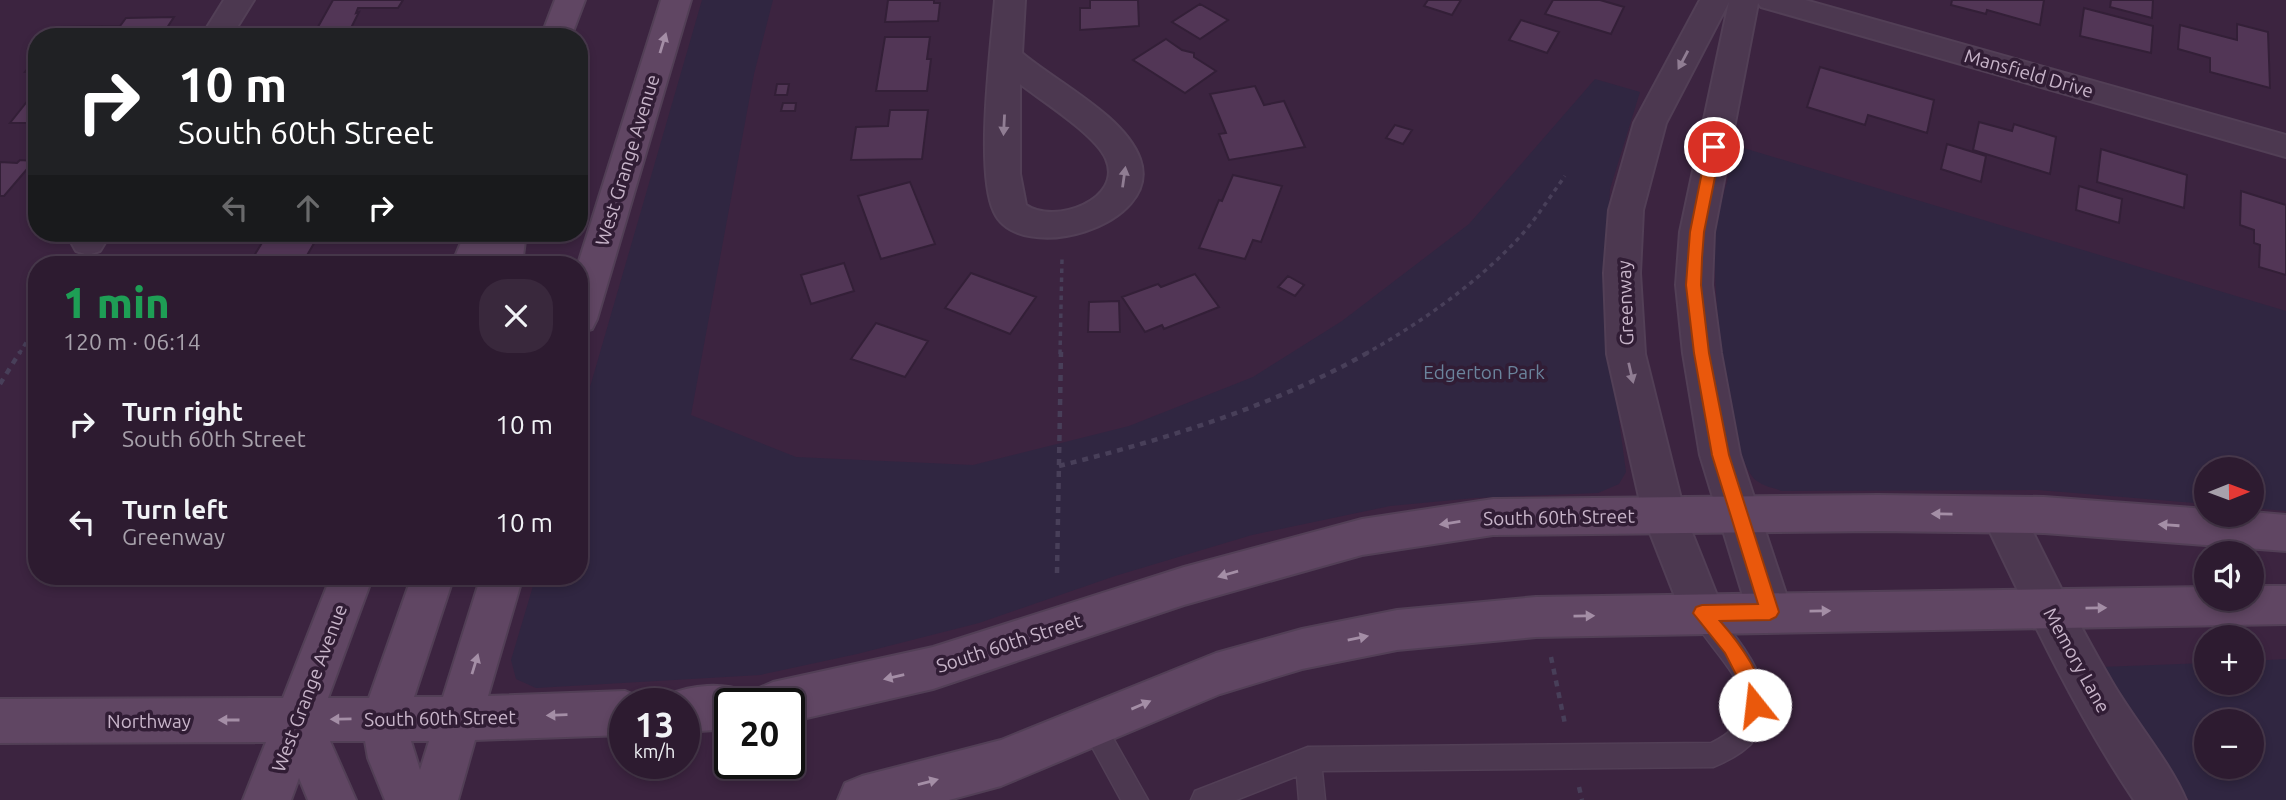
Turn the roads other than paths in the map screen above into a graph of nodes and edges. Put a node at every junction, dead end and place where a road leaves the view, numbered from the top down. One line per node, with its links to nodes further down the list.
1 (239, 0): 8 (street)
2 (570, 0): 9 (street)
3 (676, 0): 12 (street, West Grange Avenue, one-way to 3)
4 (1010, 0): 10 (street)
5 (1715, 0): 14 (street, Greenway, one-way to 14)
6 (1744, 0): 13 (street)
7 (1771, 0): 11 (street, Mansfield Drive)
8 (222, 28)
9 (559, 28)
10 (1007, 57): 10 (street, one-way to 10)
11 (2286, 146)
12 (588, 289)
13 (1738, 514): 14 (street, South 60th Street); 15 (street, South 60th Street, one-way to 13); 22 (street)
14 (1664, 515): 23 (street, Greenway); 24 (street, South 60th Street, one-way to 24)
15 (2003, 515): 16 (street, South 60th Street, one-way to 15); 21 (street, Memory Lane)
16 (2286, 533)
17 (349, 585): 28 (street, West Grange Avenue)
18 (430, 585): 26 (street)
19 (499, 585): 27 (street, one-way to 19)
20 (2286, 606): 21 (street, one-way to 20)
21 (2048, 609): 22 (street, one-way to 21); 40 (street, Memory Lane)
22 (1770, 612): 23 (street)
23 (1702, 613): 30 (street, one-way to 23); 31 (lane)
24 (805, 697)
25 (609, 714): 27 (street, South 60th Street, one-way to 27)
26 (384, 718): 27 (street, South 60th Street); 28 (street, South 60th Street, one-way to 28); 34 (street)
27 (459, 719): 35 (street)
28 (297, 720): 29 (street, Northway, one-way to 29); 32 (street, West Grange Avenue); 33 (street)
29 (0, 721)
30 (1092, 725): 36 (street, one-way to 30); 37 (lane)
31 (1308, 759): 38 (lane); 39 (lane)
32 (267, 800)
33 (332, 800)
34 (410, 800)
35 (434, 800)
36 (862, 800)
37 (1135, 800)
38 (1204, 800)
39 (1312, 800)
40 (2162, 800)

